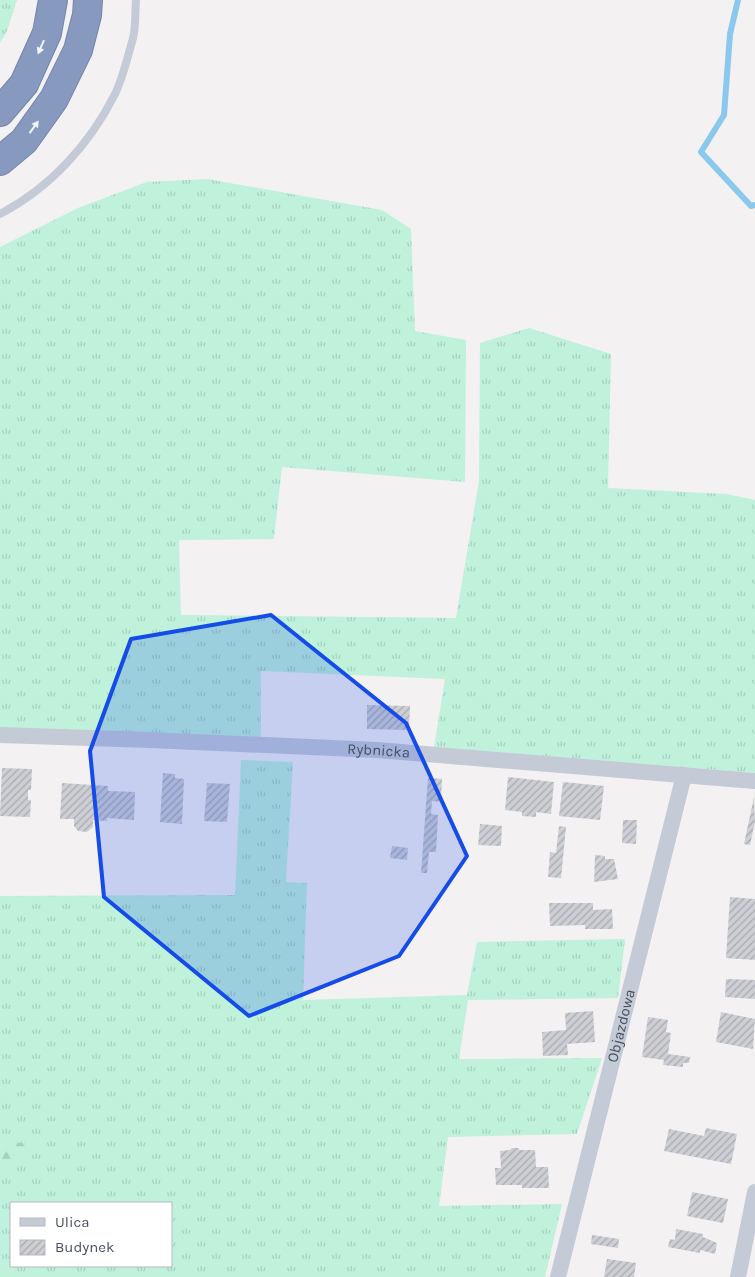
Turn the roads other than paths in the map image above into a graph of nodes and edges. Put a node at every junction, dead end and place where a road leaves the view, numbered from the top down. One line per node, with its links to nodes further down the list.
1 (54, 0): 4 (highway, one-way to 4)
2 (88, 0): 5 (highway, one-way to 2)
3 (136, 0): 6 (lane)
4 (0, 112)
5 (0, 162)
6 (0, 214)
7 (0, 735): 8 (street, Rybnicka)
8 (684, 775): 9 (street, Rybnicka); 11 (street, Objazdowa)
9 (755, 781)
10 (755, 1192): 12 (street)
11 (558, 1277)
12 (738, 1277)

